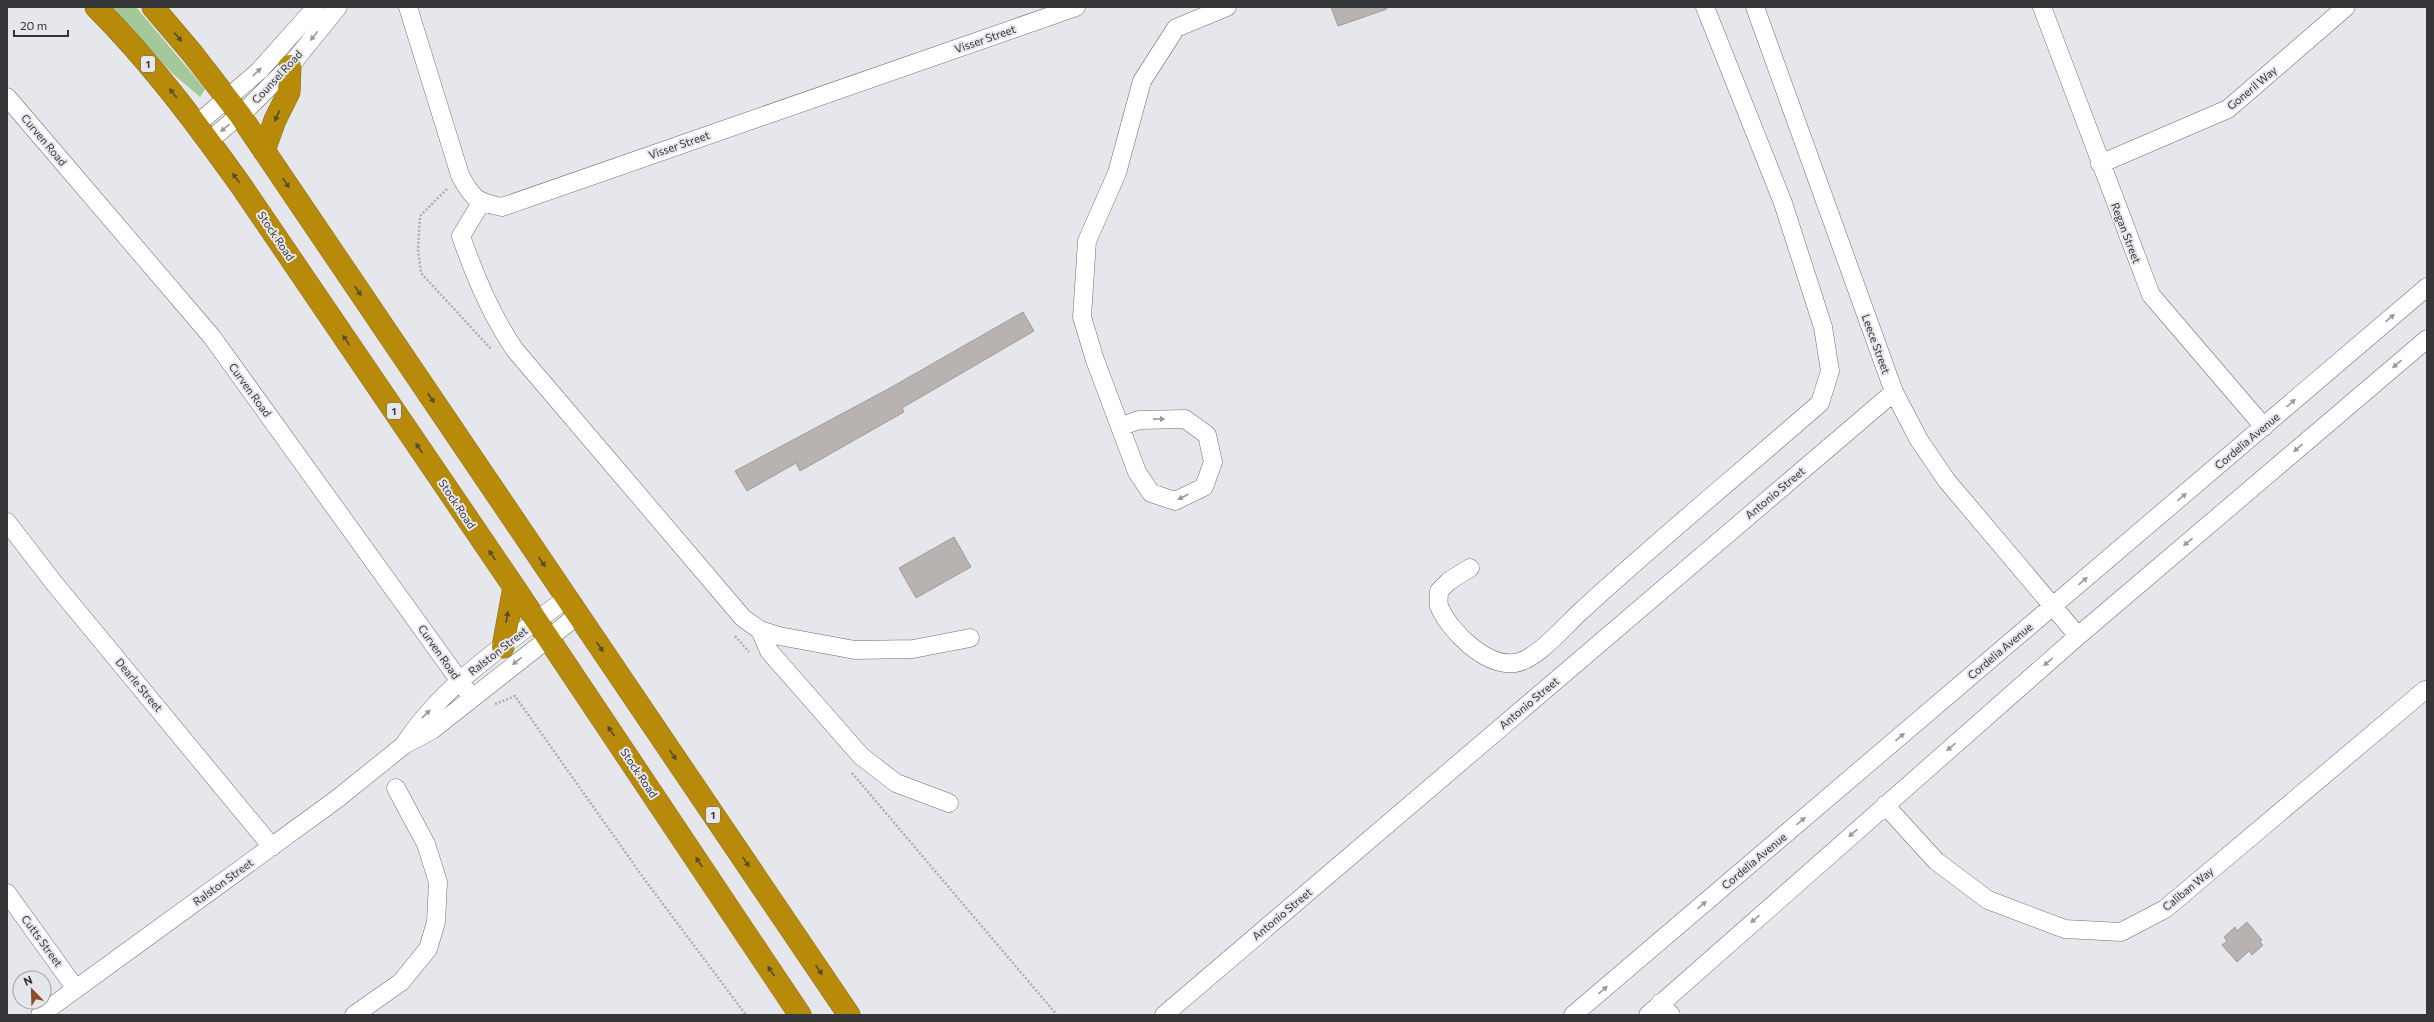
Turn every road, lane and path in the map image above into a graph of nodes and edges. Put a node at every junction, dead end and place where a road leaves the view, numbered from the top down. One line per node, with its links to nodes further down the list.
1 (96, 7): 15 (highway, Stock Road / 1, one-way to 1)
2 (153, 7): 14 (highway, 1, one-way to 14)
3 (316, 7): 14 (street, Counsel Road, one-way to 3)
4 (338, 7): 12 (street, Counsel Road, one-way to 12)
5 (408, 7): 18 (street)
6 (1076, 7): 18 (street, Visser Street)
7 (1227, 7): 22 (street)
8 (1705, 7): 25 (street)
9 (1755, 7): 21 (street, Leece Street)
10 (2042, 7): 17 (street, Regan Street)
11 (2346, 7): 17 (street, Goneril Way)
12 (290, 66): 14 (street, Counsel Road); 16 (highway, one-way to 16)
13 (8, 100): 34 (street, Curven Road)
14 (234, 107): 15 (street, Counsel Road); 16 (highway, 1, one-way to 16)
15 (203, 132): 26 (highway, Stock Road / 1, one-way to 15)
16 (264, 150): 27 (highway, 1, one-way to 27)
17 (2100, 164): 23 (street, Regan Street)
18 (481, 203): 30 (street)
19 (2427, 287): 23 (street, Cordelia Avenue, one-way to 19)
20 (2427, 339): 31 (street, one-way to 31)
21 (1894, 392): 28 (street, Leece Street); 51 (street, Antonio Street)
22 (1122, 426): 22 (street, one-way to 22)
23 (2264, 427): 28 (street, Cordelia Avenue, one-way to 23)
24 (7, 522): 42 (street, Dearle Street)
25 (1470, 568)
26 (514, 587): 29 (highway, Stock Road / 1); 33 (highway, one-way to 26)
27 (572, 606): 29 (street, Ralston Street); 50 (highway, 1, one-way to 50)
28 (2053, 606): 31 (street, Leece Street); 52 (street, Cordelia Avenue, one-way to 28)
29 (542, 629): 33 (street, Ralston Street); 36 (street, Ralston Street, one-way to 36); 49 (highway, Stock Road / 1, one-way to 29)
30 (760, 630): 32 (street); 40 (street)
31 (2078, 636): 41 (street, one-way to 41)
32 (970, 638)
33 (503, 647): 34 (street, Ralston Street)
34 (460, 682): 36 (street, Curven Road); 38 (street, Ralston Street, one-way to 34)
35 (2427, 690): 41 (street, Caliban Way)
36 (472, 698): 38 (street, Ralston Street)
37 (494, 705): 48 (path)
38 (404, 745): 42 (street, Ralston Street)
39 (396, 788): 47 (street)
40 (948, 803)
41 (1885, 805): 45 (street, one-way to 45)
42 (272, 847): 44 (street, Ralston Street)
43 (7, 893): 44 (street, Cutts Street)
44 (76, 989): 46 (street, Ralston Street)
45 (1659, 1011)
46 (40, 1015)
47 (354, 1015)
48 (746, 1015)
49 (800, 1015)
50 (849, 1015)
51 (1164, 1015)
52 (1573, 1015)

